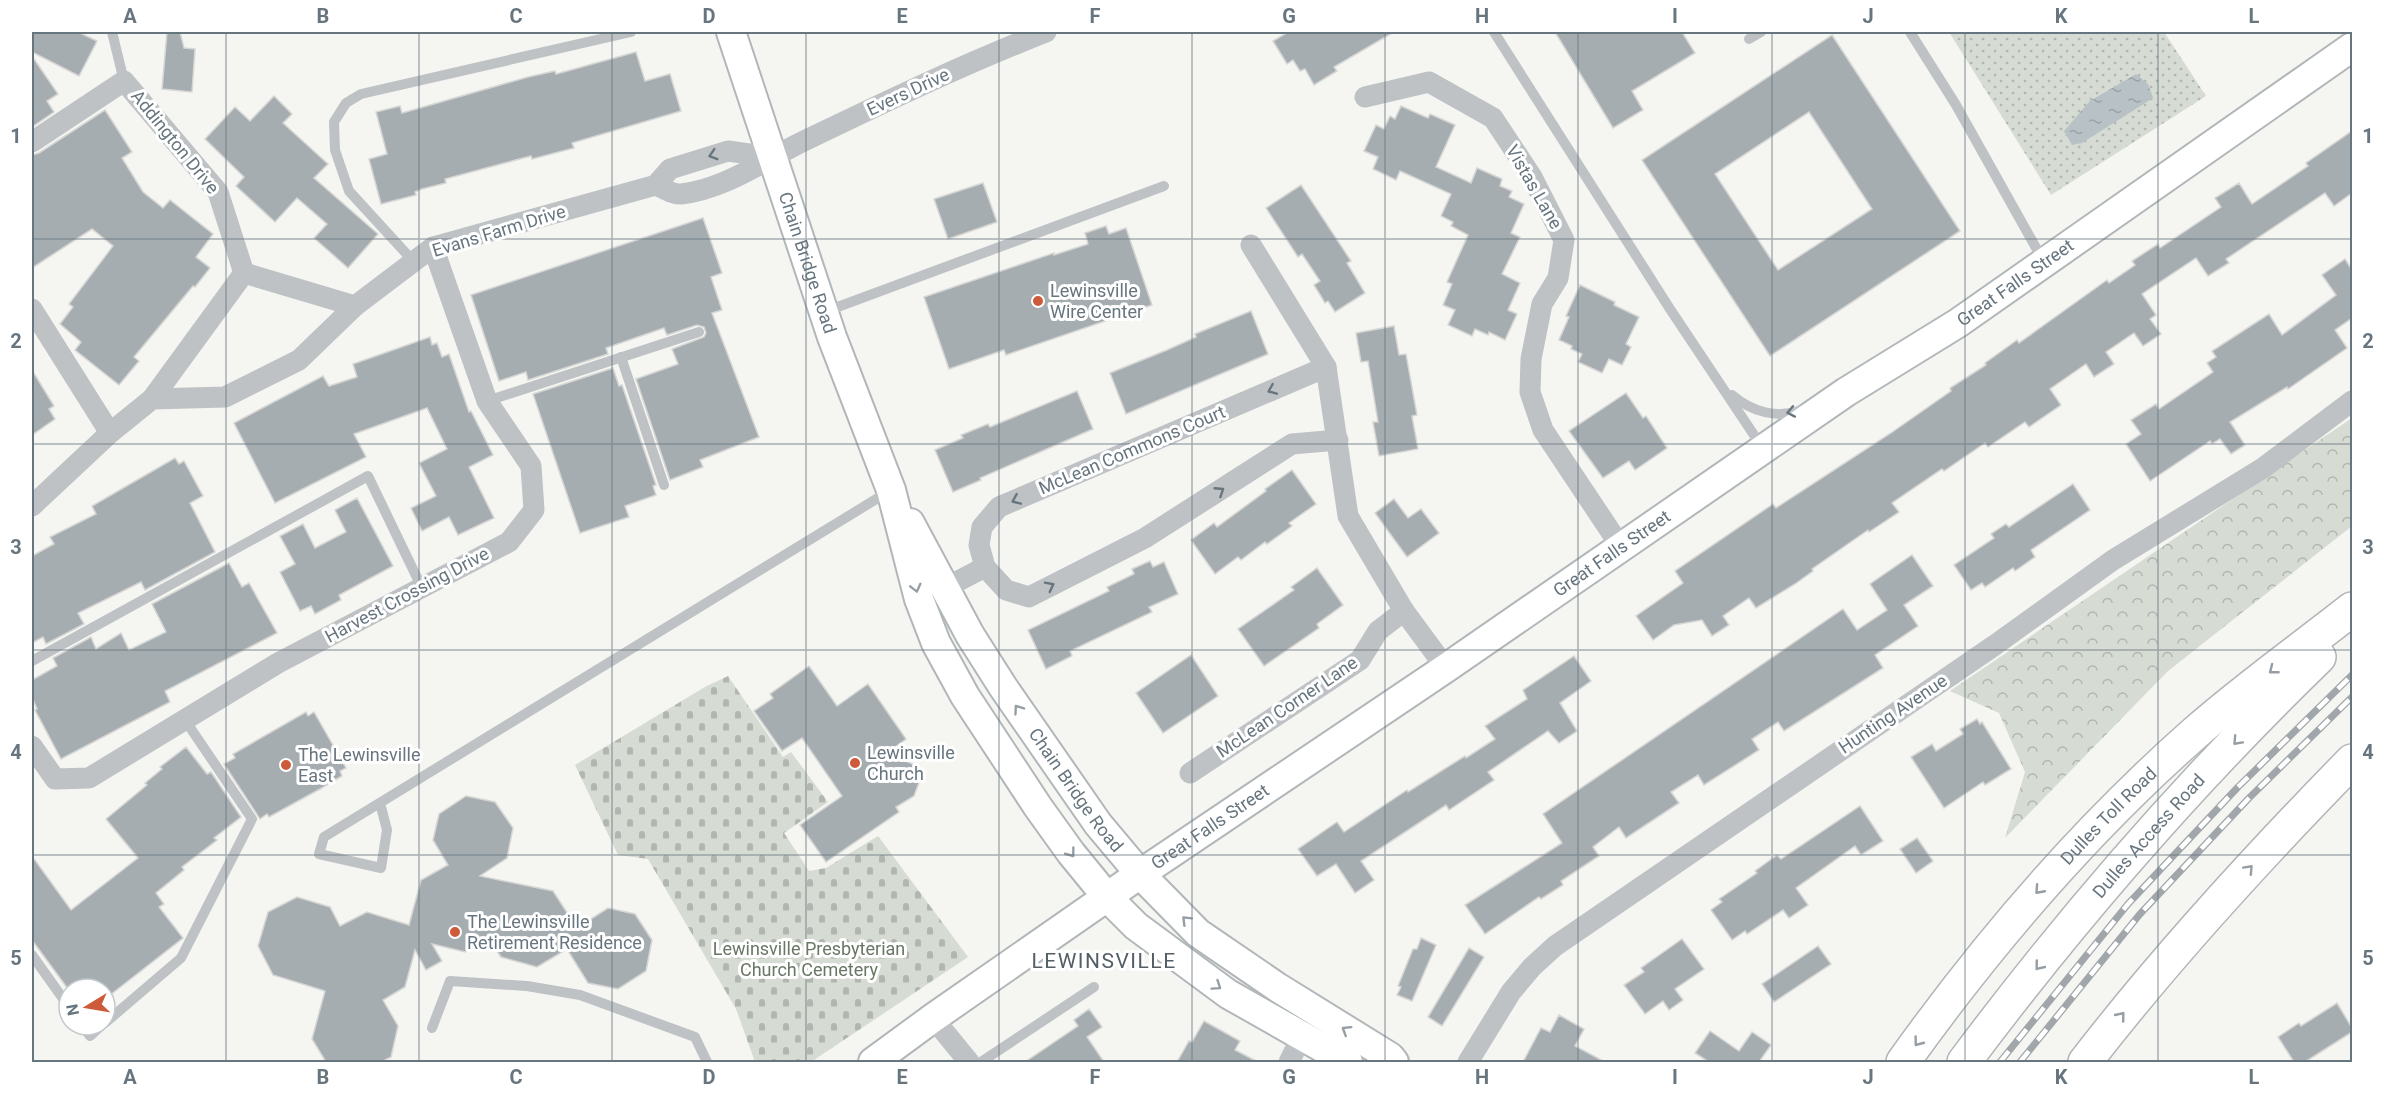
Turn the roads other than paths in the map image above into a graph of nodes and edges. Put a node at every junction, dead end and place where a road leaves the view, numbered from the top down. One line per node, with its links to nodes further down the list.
1 (112, 32): 10 (lane)
2 (632, 32): 18 (lane)
3 (731, 32): 13 (main road, Chain Bridge Road)
4 (1046, 32): 13 (street, Evers Drive)
5 (1494, 32): 27 (lane)
6 (1761, 32): 8 (lane)
7 (1910, 32): 19 (lane)
8 (1749, 39)
9 (2352, 47): 19 (main road, Great Falls Street)
10 (124, 81): 12 (street); 20 (street, Addington Drive)
11 (1365, 96): 38 (street, Vistas Lane)
12 (32, 142)
13 (771, 157): 14 (street); 14 (street, Evans Farm Drive, one-way to 14); 23 (main road, Chain Bridge Road)
14 (656, 185): 17 (street, Evans Farm Drive)
15 (1164, 186): 23 (lane)
16 (1251, 245): 26 (street)
17 (434, 248): 18 (street, Evans Farm Drive); 30 (street, Harvest Crossing Drive)
18 (414, 262): 21 (street, Evans Farm Drive)
19 (2044, 263): 28 (main road, Great Falls Street)
20 (244, 273): 21 (street); 29 (street)
21 (355, 306): 29 (street, Evans Farm Drive)
22 (32, 309): 32 (street)
23 (824, 312): 36 (main road, Chain Bridge Road)
24 (699, 332): 25 (lane)
25 (621, 357): 30 (lane); 35 (lane)
26 (1326, 367): 33 (street); 39 (street, McLean Commons Court, one-way to 39)
27 (1720, 384): 28 (lane, one-way to 27); 34 (lane)
28 (1846, 393): 34 (main road, Great Falls Street)
29 (152, 399): 32 (street)
30 (487, 401): 40 (street, Harvest Crossing Drive)
31 (2352, 401): 67 (street, Hunting Avenue)
32 (110, 433): 37 (street)
33 (1338, 440): 39 (street, one-way to 33); 43 (street)
34 (1763, 449): 38 (main road, Great Falls Street)
35 (664, 485)
36 (891, 490): 41 (main road, Chain Bridge Road); 51 (lane); 53 (main road, Chain Bridge Road, one-way to 53)
37 (32, 507)
38 (1621, 547): 46 (main road, Great Falls Street)
39 (985, 567): 41 (street)
40 (422, 588): 45 (lane); 47 (street, Harvest Crossing Drive)
41 (945, 588): 52 (main road, Chain Bridge Road, one-way to 41)
42 (2352, 609): 68 (highway, Dulles Toll Road, one-way to 68)
43 (1404, 611): 46 (street); 50 (street, McLean Corner Lane)
44 (2352, 625): 69 (highway, Dulles Access Road, one-way to 69)
45 (32, 661)
46 (1446, 668): 52 (main road, Great Falls Street)
47 (185, 720): 48 (street, Harvest Crossing Drive); 57 (lane)
48 (32, 746)
49 (2352, 761): 70 (highway, one-way to 49)
50 (1190, 773)
51 (380, 803): 51 (lane)
52 (1140, 874): 53 (main road, Great Falls Street); 66 (main road, Chain Bridge Road, one-way to 52)
53 (1107, 897): 58 (main road, Great Falls Street); 60 (main road, Chain Bridge Road, one-way to 60)
54 (32, 955): 56 (lane)
55 (1094, 987): 64 (lane)
56 (57, 990)
57 (117, 1013)
58 (933, 1018): 62 (main road, Great Falls Street); 63 (street)
59 (432, 1028): 61 (lane)
60 (1295, 1050): 65 (main road, Chain Bridge Road)
61 (707, 1062)
62 (873, 1062)
63 (969, 1062)
64 (981, 1062)
65 (1348, 1062)
66 (1394, 1062)
67 (1468, 1062)
68 (1903, 1062)
69 (1964, 1062)
70 (2085, 1062)

